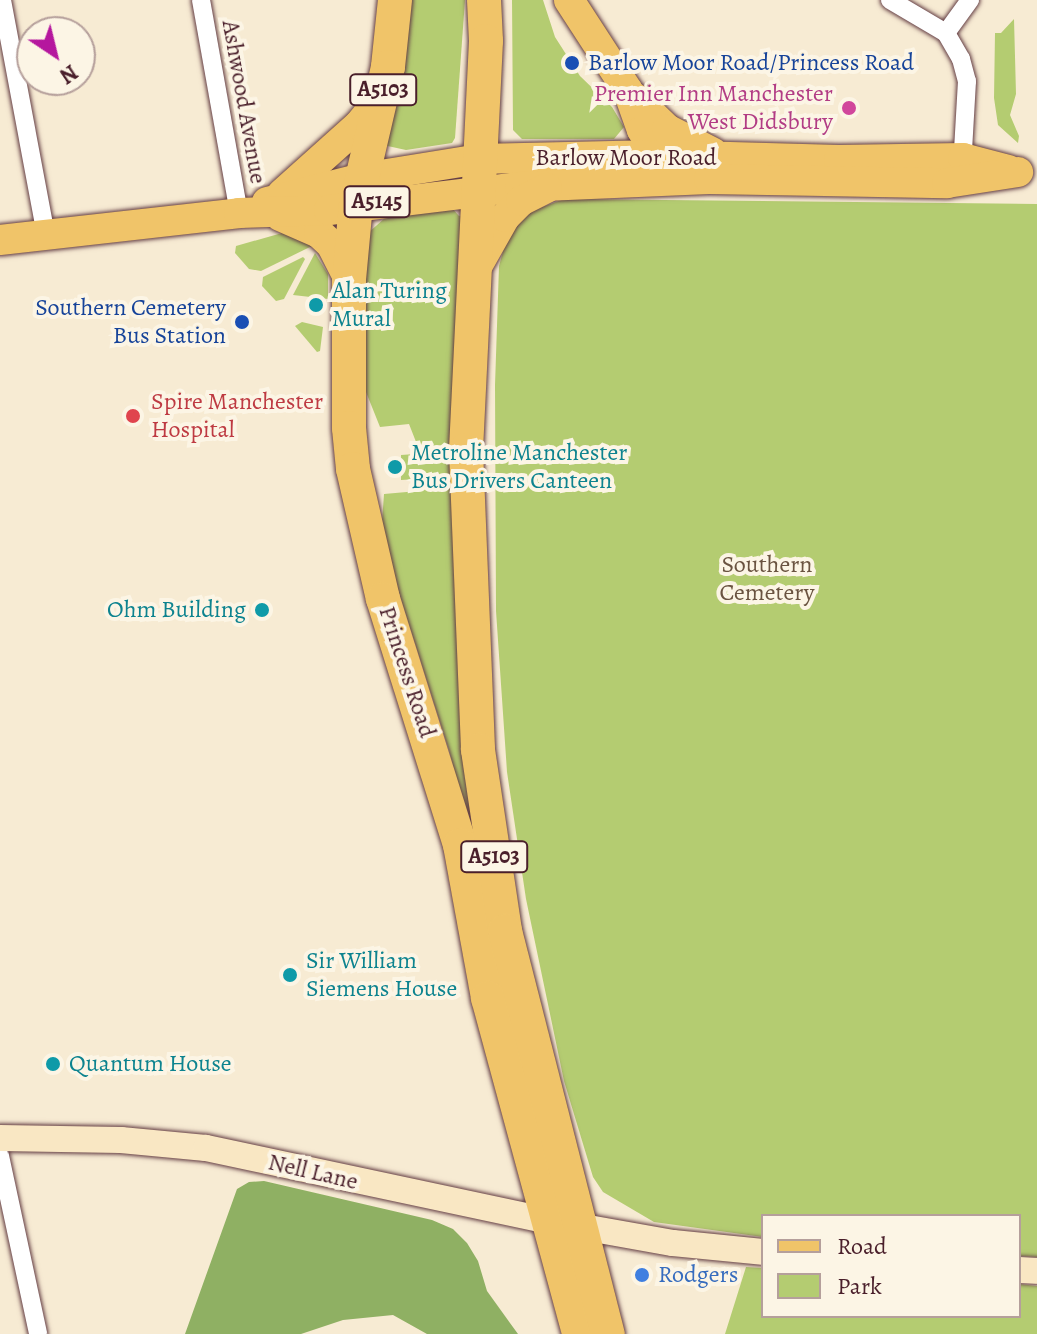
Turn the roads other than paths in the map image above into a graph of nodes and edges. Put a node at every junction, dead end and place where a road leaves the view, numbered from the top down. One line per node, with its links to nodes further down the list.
1 (2, 0): 21 (street)
2 (201, 0): 20 (street, Ashwood Avenue)
3 (395, 0): 10 (highway, Princess Road / A5103)
4 (484, 0): 15 (highway, Princess Road / A5103)
5 (890, 0): 8 (street)
6 (970, 0): 8 (street)
7 (571, 1): 9 (main road, A5145)
8 (946, 33): 13 (street)
9 (628, 91): 11 (main road, A5145); 12 (main road, A5145)
10 (382, 97): 18 (highway, Princess Road / A5103); 19 (main road, A5145)
11 (657, 155): 12 (main road, Barlow Moor Road / A5145); 15 (main road, Barlow Moor Road / A5145); 16 (main road, A5145)
12 (723, 157): 13 (main road, Barlow Moor Road / A5145)
13 (962, 170): 14 (main road, Barlow Moor Road / A5145); 16 (main road, Barlow Moor Road / A5145)
14 (1027, 173)
15 (479, 175): 17 (main road, Barlow Moor Road / A5145); 18 (main road, Barlow Moor Road / A5145); 23 (highway, Princess Road / A5103)
16 (678, 180): 17 (main road, Barlow Moor Road / A5145)
17 (564, 185): 23 (main road, A5145)
18 (359, 191): 19 (main road, Barlow Moor Road / A5145); 24 (highway, Princess Road / A5103)
19 (277, 206): 20 (main road, Barlow Moor Road / A5145); 24 (main road, A5145)
20 (239, 213): 21 (main road, Barlow Moor Road / A5145)
21 (46, 234): 22 (main road, Barlow Moor Road / A5145)
22 (0, 240)
23 (475, 271): 27 (highway, Princess Road / A5103)
24 (349, 279): 27 (highway, Princess Road / A5103)
25 (0, 1138): 27 (street, Nell Lane)
26 (0, 1156): 31 (street)
27 (564, 1223): 28 (street, Nell Lane); 30 (highway, Princess Road / A5103); 32 (highway, Princess Road / A5103)
28 (624, 1235): 29 (street, Nell Lane); 30 (street)
29 (761, 1252)
30 (595, 1285): 33 (highway, Princess Road / A5103)
31 (38, 1334)
32 (579, 1334)
33 (608, 1334)

